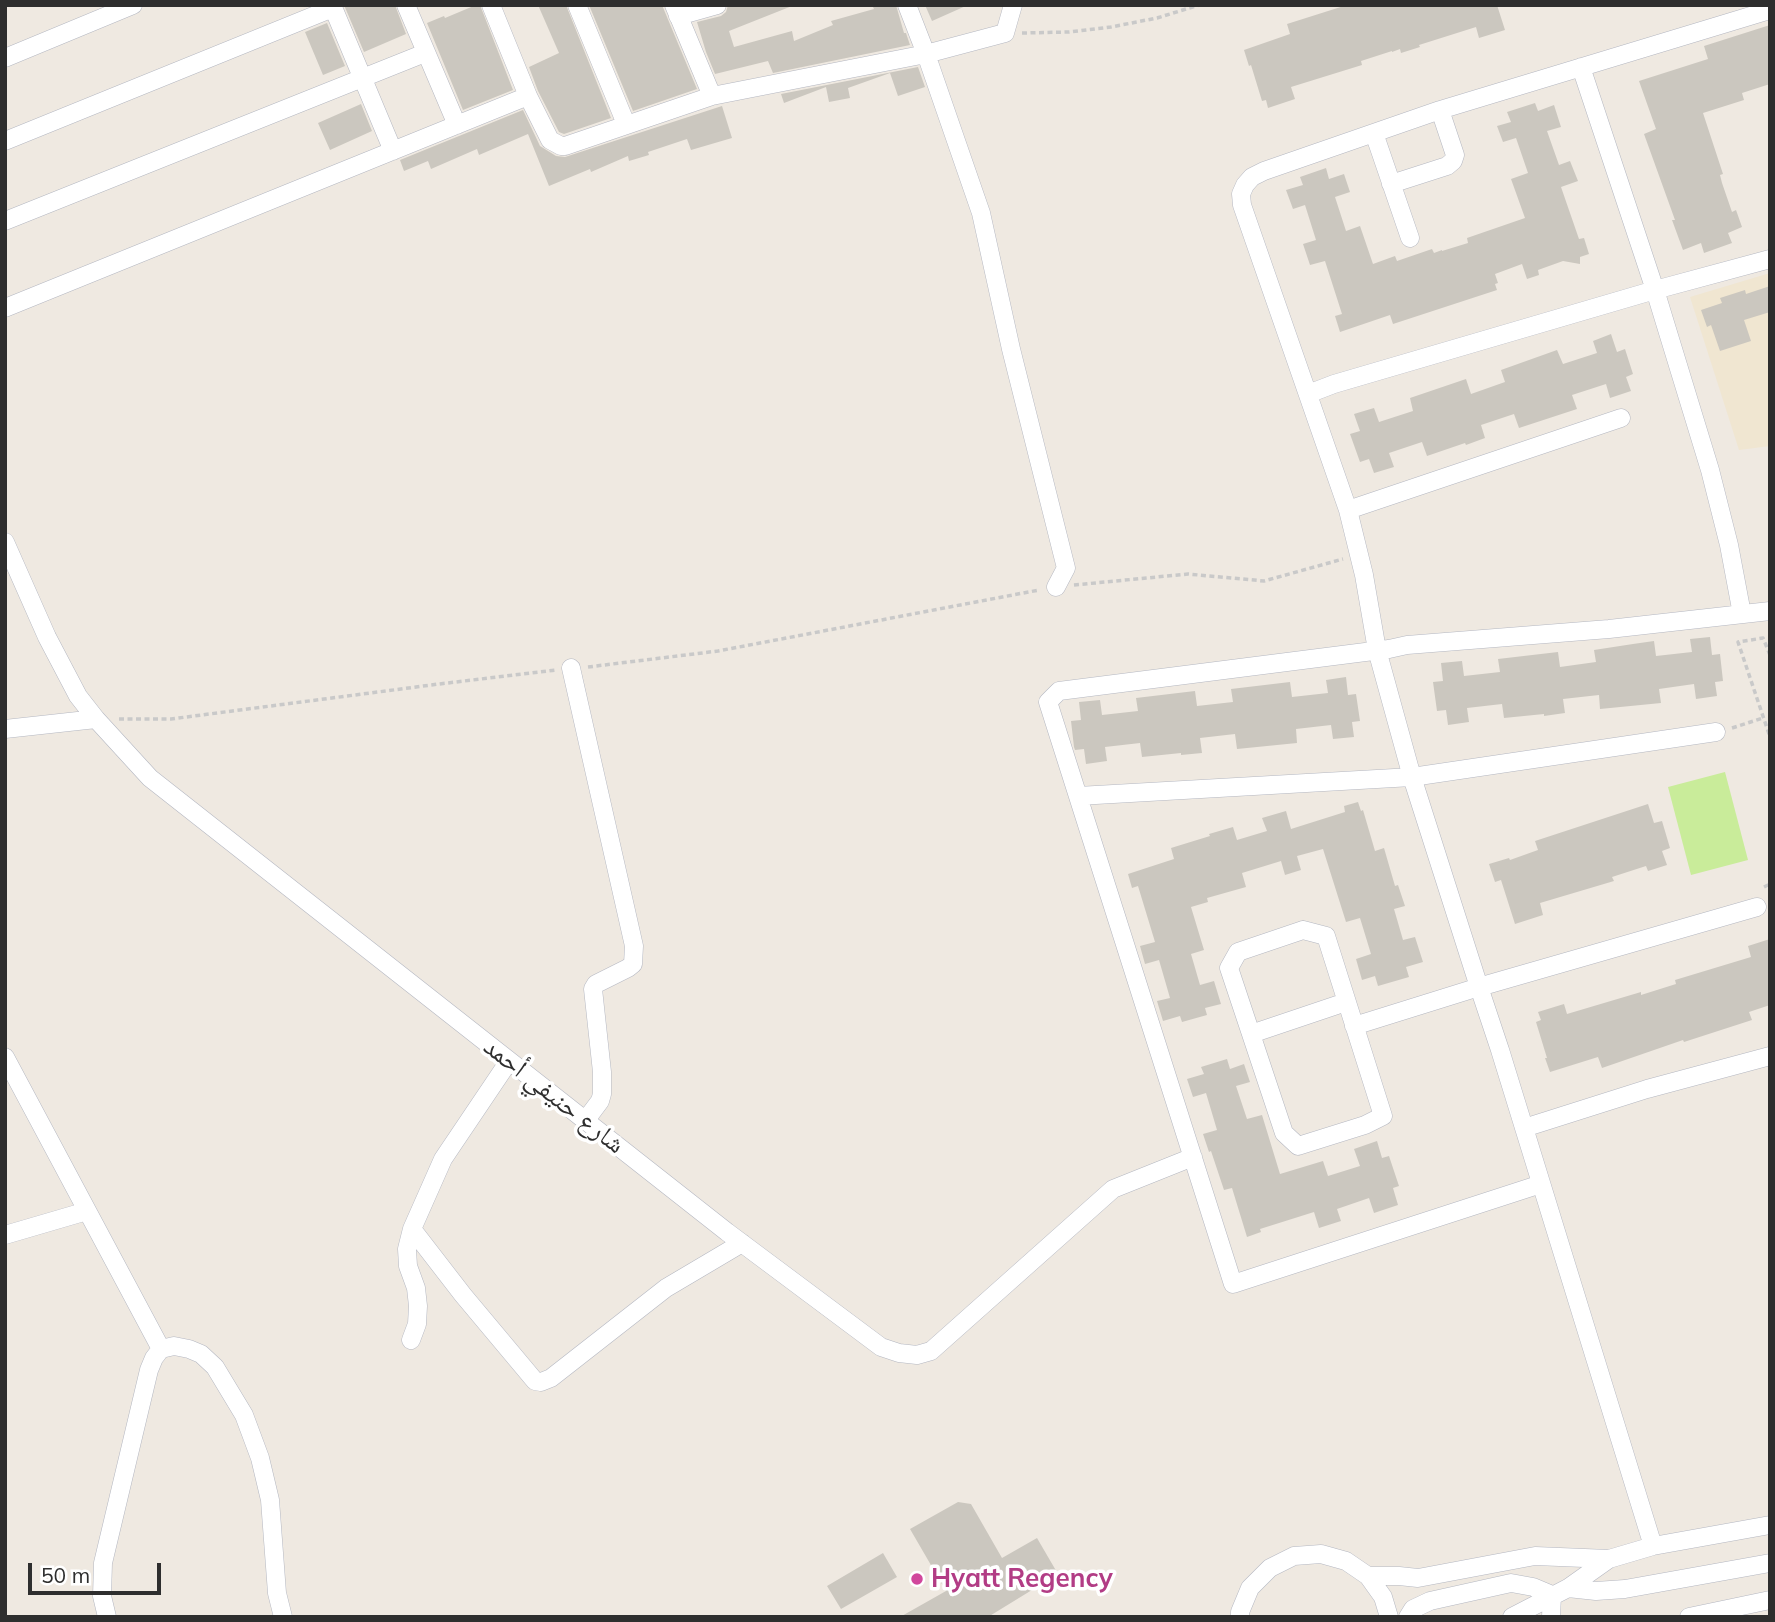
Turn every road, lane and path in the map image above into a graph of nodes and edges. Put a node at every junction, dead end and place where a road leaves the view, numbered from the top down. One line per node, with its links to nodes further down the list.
1 (133, 5): 15 (street)
2 (406, 5): 13 (street)
3 (491, 5): 18 (street)
4 (578, 5): 21 (street)
5 (717, 5): 10 (street)
6 (906, 5): 14 (street)
7 (1013, 5): 12 (street)
8 (1199, 5): 12 (path)
9 (333, 7): 17 (street); 24 (street)
10 (676, 10): 19 (street)
11 (1770, 10): 16 (street)
12 (1005, 33): 14 (street)
13 (425, 53): 17 (street); 22 (street)
14 (926, 54): 19 (street); 37 (street)
15 (5, 58)
16 (1581, 67): 20 (street); 30 (street)
17 (362, 78): 25 (street); 27 (street)
18 (528, 96): 21 (street); 22 (street)
19 (712, 96): 21 (street)
20 (1440, 110): 23 (street); 26 (street)
21 (626, 124)
22 (457, 125): 25 (street)
23 (1374, 133): 26 (street); 32 (street)
24 (5, 141)
25 (393, 151): 31 (street)
26 (1391, 184): 28 (street)
27 (5, 221)
28 (1410, 238)
29 (1770, 258): 30 (street)
30 (1655, 290): 32 (street); 39 (street)
31 (5, 309)
32 (1308, 394): 34 (street)
33 (1621, 418): 34 (street)
34 (1348, 510): 36 (street)
35 (5, 542): 44 (street, شارع حنيفي أحمد)
36 (1359, 555): 37 (path); 40 (street)
37 (1056, 587)
38 (1770, 611): 39 (street)
39 (1742, 614): 40 (street)
40 (1377, 650): 48 (street); 49 (street)
41 (1770, 655): 43 (path)
42 (571, 668): 60 (street)
43 (1763, 718): 46 (path); 47 (path)
44 (96, 719): 45 (street); 59 (street, شارع حنيفي أحمد)
45 (5, 729)
46 (1716, 732): 48 (street)
47 (1770, 737)
48 (1412, 777): 49 (street); 53 (street)
49 (1078, 796): 62 (street)
50 (1770, 884): 51 (path)
51 (1764, 887)
52 (1757, 907): 53 (street)
53 (1479, 987): 55 (street); 61 (street)
54 (1346, 1002): 55 (street); 56 (street); 56 (street)
55 (1354, 1026): 56 (street)
56 (1251, 1034)
57 (1770, 1056): 61 (street)
58 (5, 1057): 64 (street)
59 (509, 1061): 60 (street, شارع حنيفي أحمد); 65 (street)
60 (585, 1121): 67 (street, شارع حنيفي أحمد)
61 (1524, 1128): 63 (street)
62 (1193, 1157): 63 (street); 67 (street, شارع حنيفي أحمد)
63 (1541, 1184): 71 (street)
64 (87, 1211): 66 (street); 69 (street)
65 (412, 1229): 67 (street); 68 (street)
66 (5, 1235)
67 (742, 1243)
68 (411, 1340)
69 (161, 1349): 77 (street); 78 (street)
70 (1770, 1525): 71 (street)
71 (1653, 1546): 72 (street)
72 (1609, 1559): 74 (street); 75 (street)
73 (1770, 1563): 75 (street)
74 (1368, 1576): 79 (street); 80 (street)
75 (1560, 1591): 81 (street); 82 (street); 83 (street)
76 (1770, 1600): 84 (street)
77 (107, 1617)
78 (283, 1617)
79 (1240, 1617)
80 (1389, 1617)
81 (1408, 1617)
82 (1512, 1617)
83 (1551, 1617)
84 (1689, 1617)

